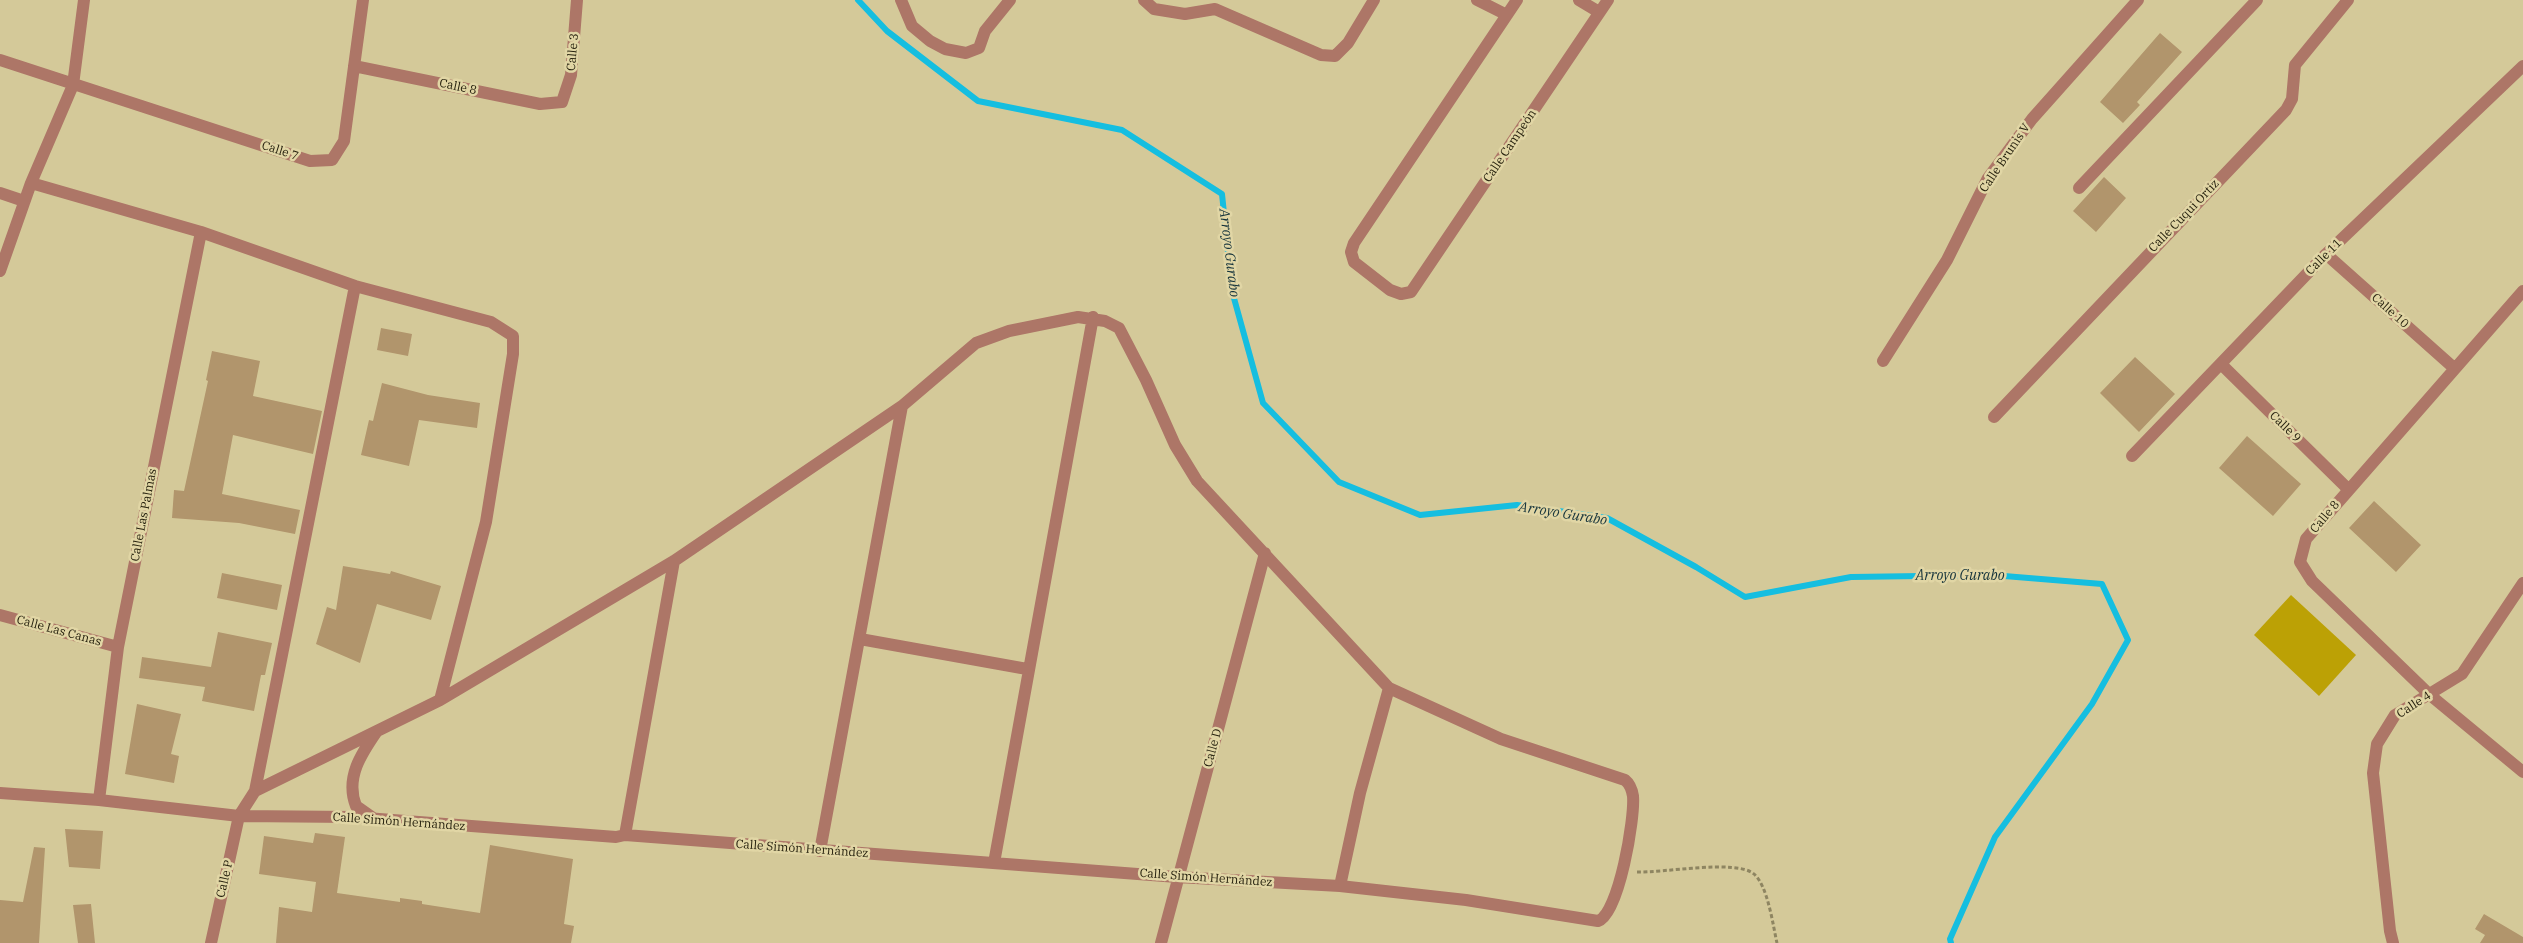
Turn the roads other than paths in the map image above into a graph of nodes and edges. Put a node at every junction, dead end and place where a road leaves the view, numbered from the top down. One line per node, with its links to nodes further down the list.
1 (84, 0): 21 (street)
2 (363, 0): 19 (street, Calle 7)
3 (577, 0): 22 (street, Calle 3)
4 (901, 0): 5 (street)
5 (1010, 0)
6 (1144, 0): 15 (street)
7 (1374, 0): 15 (street)
8 (1477, 0): 17 (street)
9 (1517, 0): 17 (street)
10 (1578, 0): 16 (street)
11 (1608, 0): 16 (street, Calle Campeón)
12 (2138, 0): 33 (street, Calle Brunis V)
13 (2257, 0): 24 (street)
14 (2348, 0): 37 (street, Calle Cuqui Ortiz)
15 (1218, 5)
16 (1599, 12): 17 (street, Calle Campeón)
17 (1507, 15)
18 (0, 60): 21 (street)
19 (354, 66): 21 (street, Calle 7); 22 (street, Calle 8)
20 (2523, 66): 28 (street, Calle 11)
21 (73, 84): 23 (street)
22 (562, 102)
23 (30, 183): 26 (street); 27 (street)
24 (2078, 188)
25 (0, 193): 26 (street)
26 (24, 201): 29 (street)
27 (200, 232): 30 (street); 45 (street, Calle Las Palmas)
28 (2326, 254): 34 (street, Calle 11); 35 (street, Calle 10)
29 (0, 271)
30 (355, 286): 49 (street); 52 (street)
31 (2523, 291): 35 (street, Calle 8)
32 (1093, 318): 36 (street); 40 (street); 46 (street)
33 (1883, 361)
34 (2222, 365): 38 (street, Calle 11); 39 (street, Calle 9)
35 (2454, 368): 39 (street, Calle 8)
36 (902, 406): 41 (street); 44 (street)
37 (1994, 417)
38 (2132, 456)
39 (2348, 489): 48 (street, Calle 8)
40 (1266, 553): 47 (street); 60 (street, Calle D)
41 (674, 561): 49 (street); 57 (street)
42 (2523, 583): 48 (street, Calle 4)
43 (0, 615): 45 (street, Calle Las Canas)
44 (860, 638): 46 (street); 58 (street)
45 (118, 647): 54 (street, Calle Las Palmas)
46 (1027, 669): 59 (street)
47 (1389, 688): 61 (street); 61 (street, Calle Simón Hernández)
48 (2430, 695): 51 (street, Calle 8); 64 (street, Calle 4)
49 (440, 700): 50 (street)
50 (377, 731): 52 (street); 56 (street)
51 (2523, 772)
52 (255, 791): 55 (street)
53 (0, 793): 54 (street, Calle Simón Hernández)
54 (99, 800): 55 (street, Calle Simón Hernández)
55 (239, 816): 56 (street, Calle Simón Hernández); 62 (street, Calle P)
56 (376, 819): 57 (street, Calle Simón Hernández)
57 (625, 835): 58 (street, Calle Simón Hernández)
58 (820, 851): 59 (street, Calle Simón Hernández)
59 (994, 863): 60 (street, Calle Simón Hernández)
60 (1177, 877): 61 (street, Calle Simón Hernández); 63 (street, Calle D)
61 (1340, 886)
62 (211, 943)
63 (1161, 943)
64 (2393, 943)

